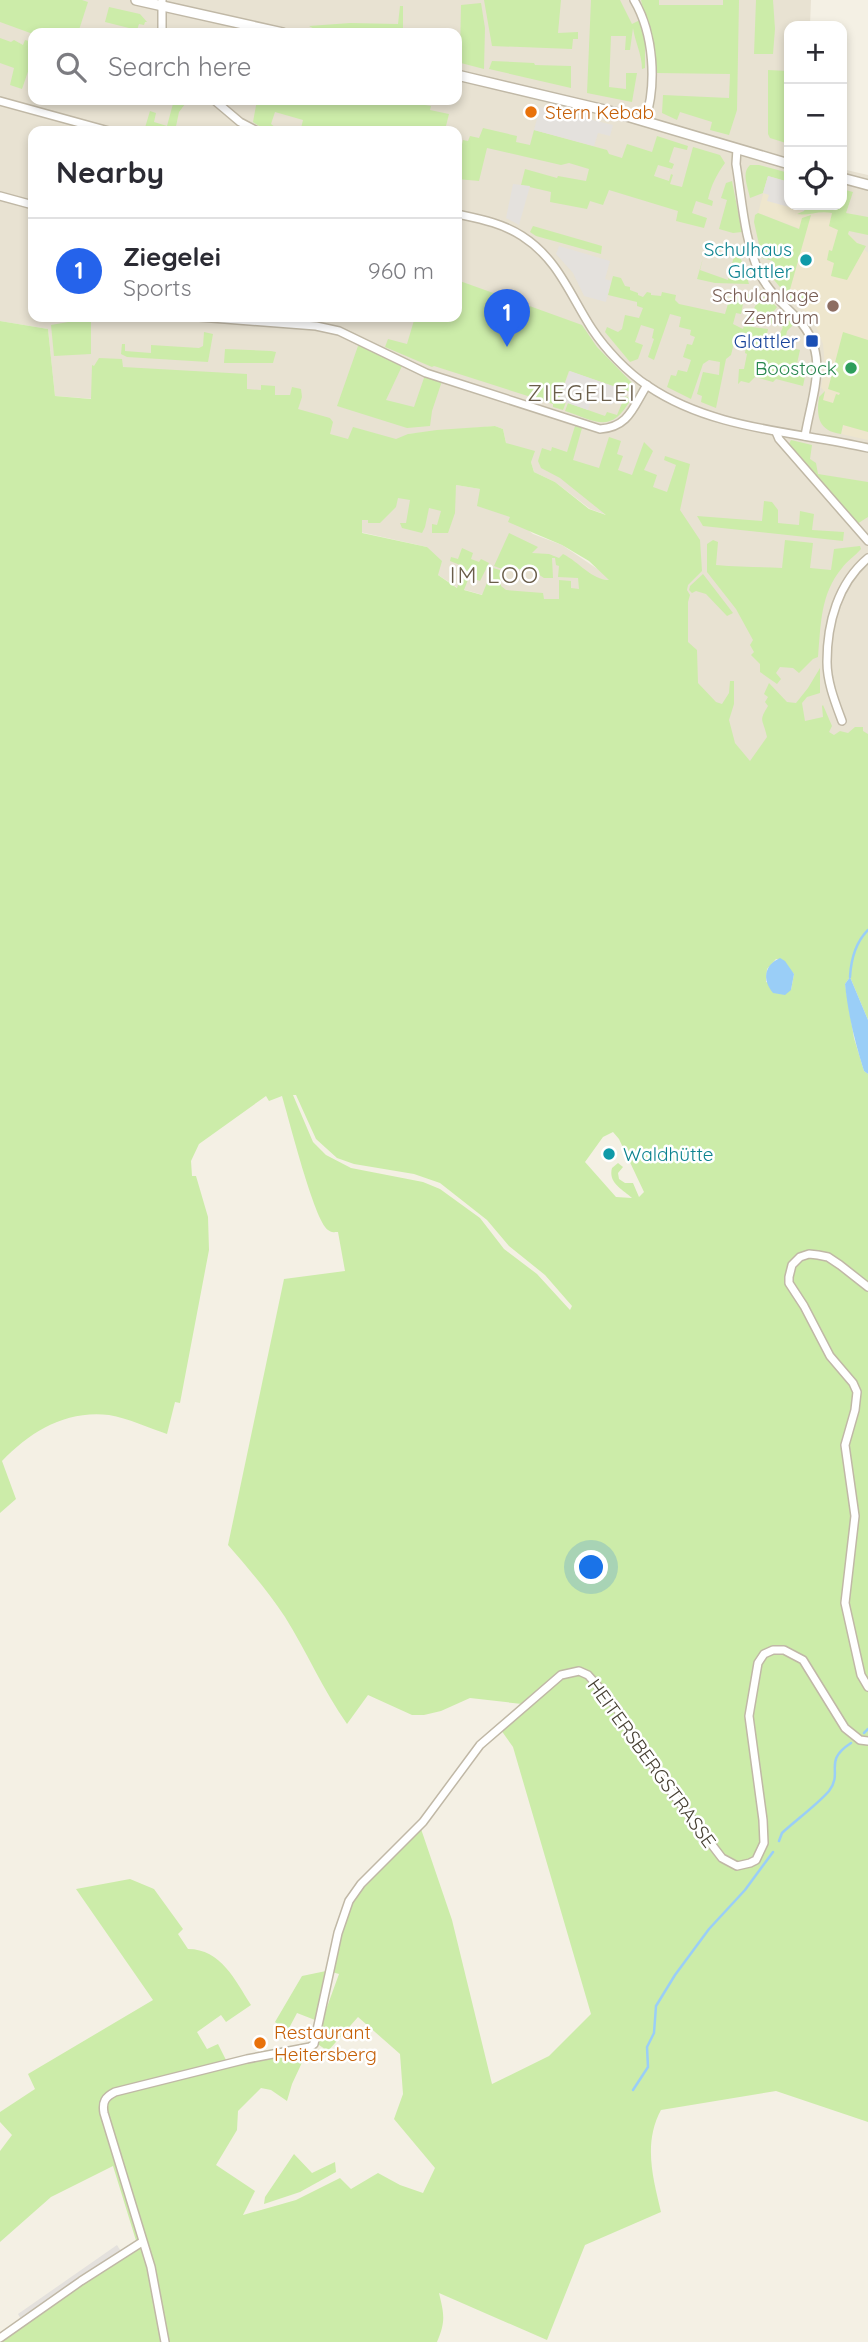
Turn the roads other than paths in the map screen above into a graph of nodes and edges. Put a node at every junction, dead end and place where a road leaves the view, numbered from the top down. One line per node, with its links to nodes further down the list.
1 (136, 0): 3 (street)
2 (634, 0): 9 (street)
3 (164, 2): 4 (street); 5 (street)
4 (162, 28)
5 (264, 28)
6 (462, 76): 9 (street)
7 (0, 101): 11 (street)
8 (220, 105): 10 (street)
9 (645, 121): 14 (street)
10 (240, 122): 12 (street); 13 (street)
11 (91, 126)
12 (243, 126)
13 (248, 126)
14 (737, 149): 15 (street); 24 (street)
15 (784, 162)
16 (847, 179): 17 (street)
17 (868, 185)
18 (0, 196): 19 (street)
19 (28, 204)
20 (462, 215): 22 (street)
21 (264, 322): 22 (street)
22 (647, 385): 23 (street)
23 (776, 432): 24 (street); 26 (street)
24 (805, 436): 25 (street)
25 (868, 448)
26 (868, 541)
27 (868, 558): 28 (street)
28 (842, 721)
29 (868, 1287): 30 (street)
30 (868, 1687)
31 (868, 1741): 32 (street, HEITERSBERGSTRASSE)
32 (142, 2242): 33 (street); 34 (street)
33 (0, 2338)
34 (165, 2342)

